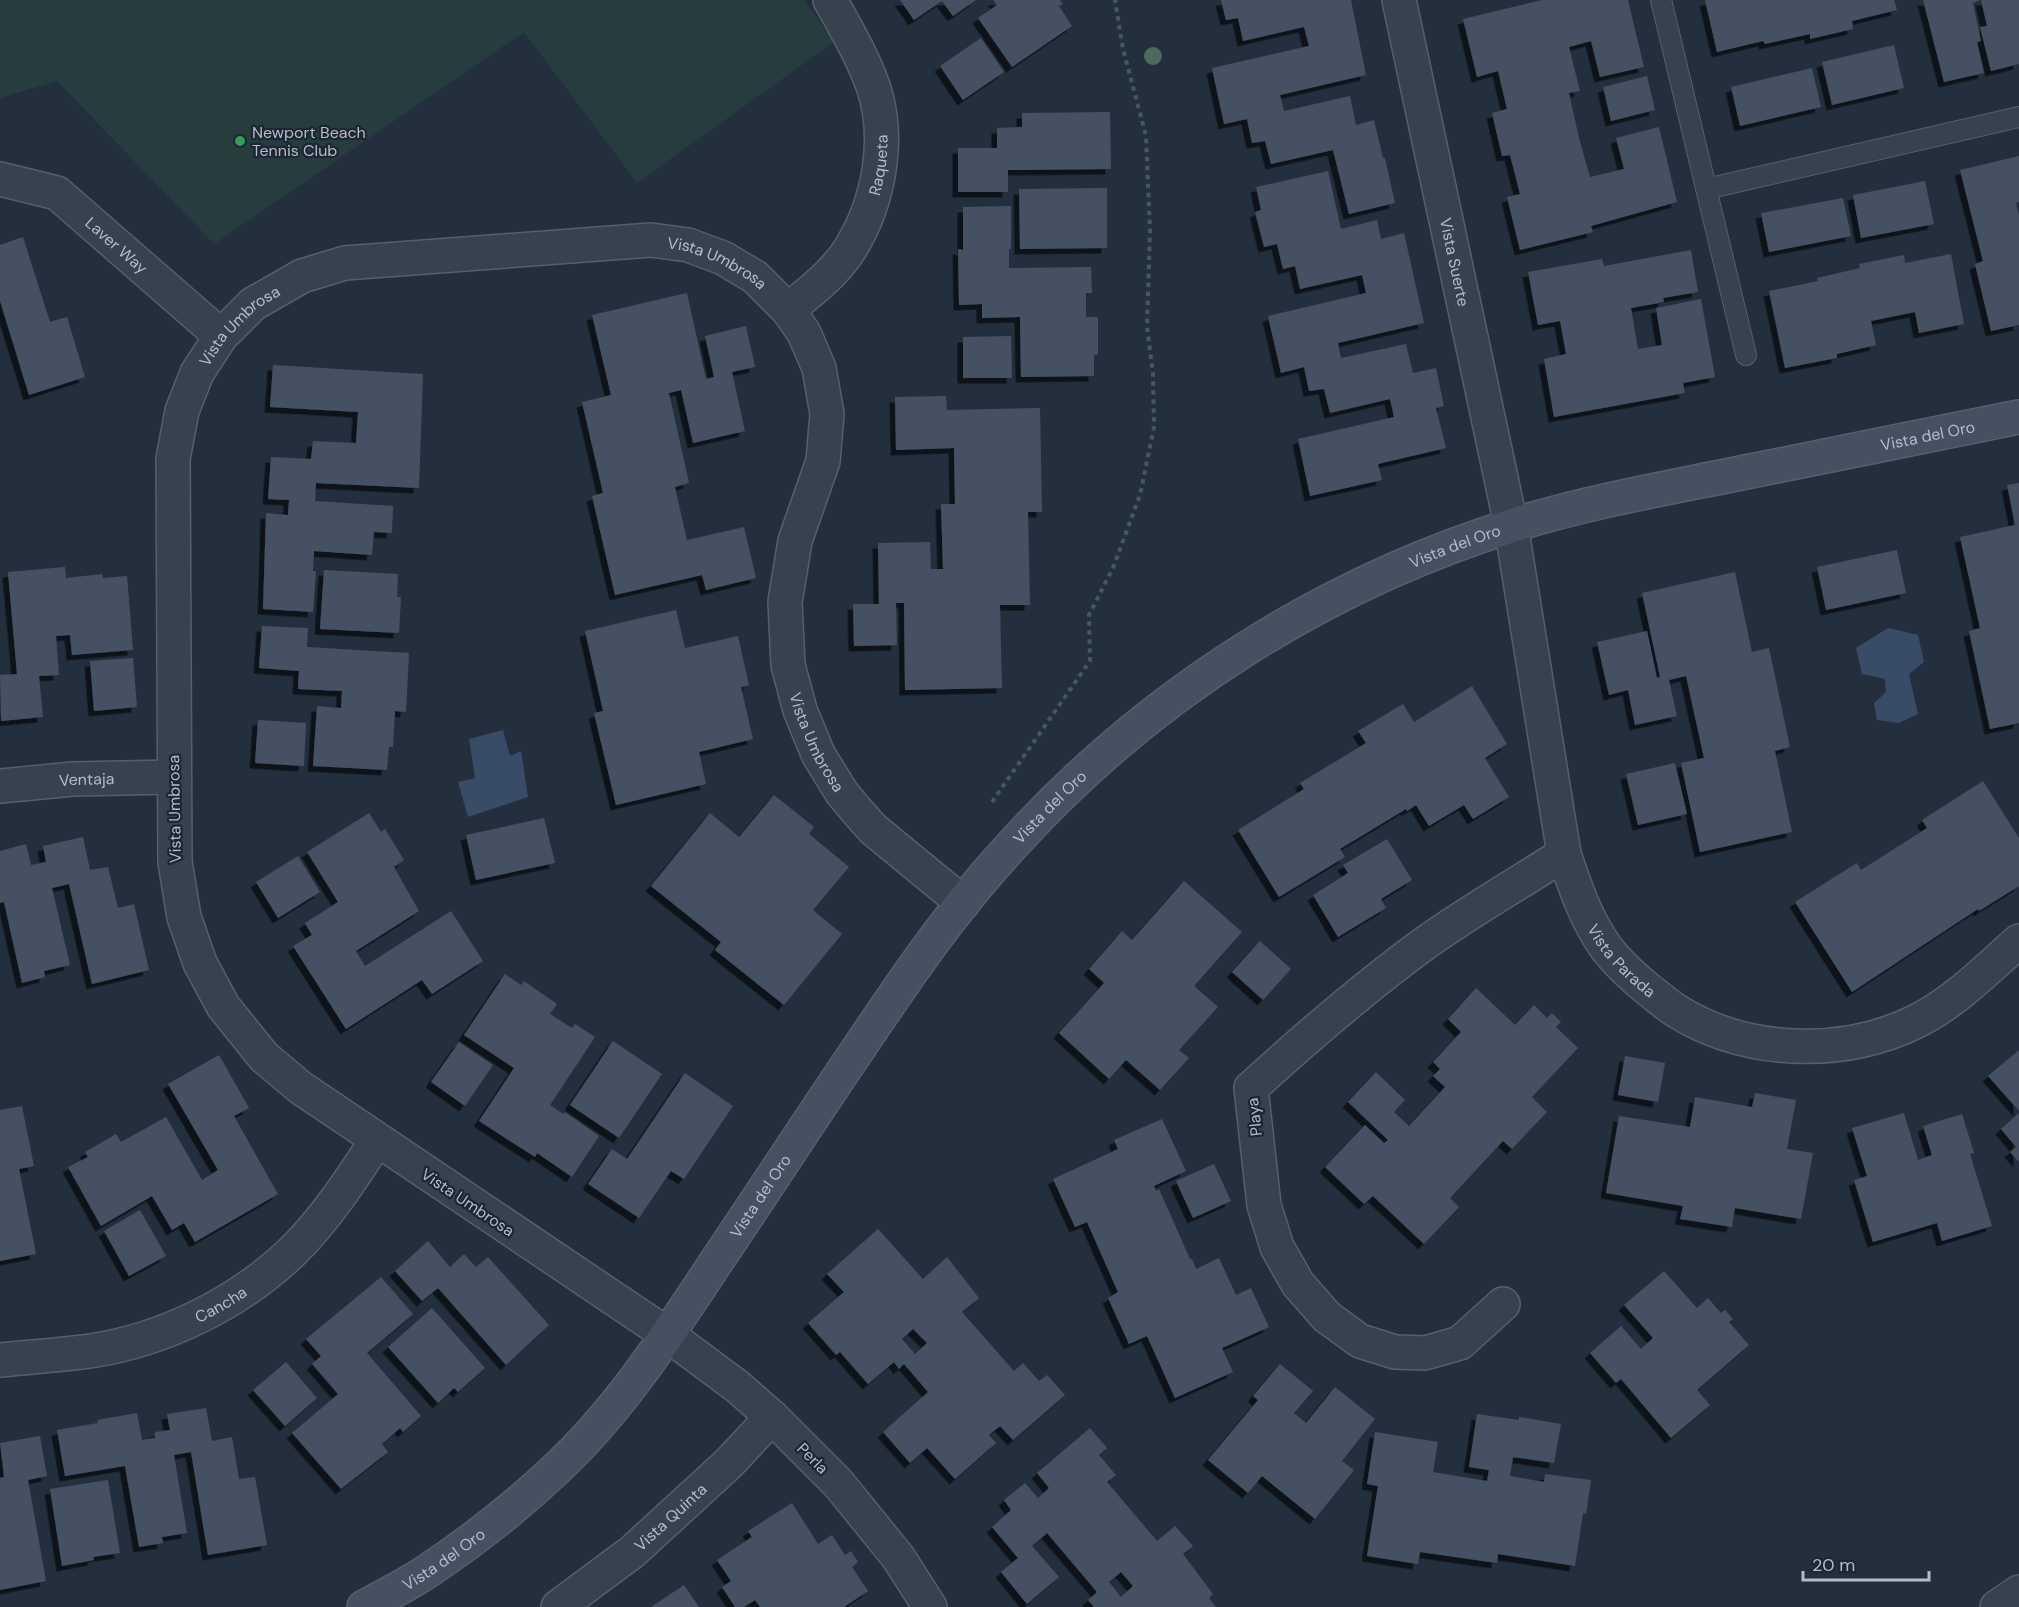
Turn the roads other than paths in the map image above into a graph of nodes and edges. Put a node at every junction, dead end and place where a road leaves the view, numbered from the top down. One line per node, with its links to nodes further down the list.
1 (830, 0): 7 (street, Raqueta)
2 (1399, 0): 11 (street, Vista Suerte)
3 (1660, 0): 6 (lane)
4 (2019, 117): 6 (lane)
5 (0, 179): 8 (street, Laver Way)
6 (1706, 189): 9 (lane)
7 (788, 310): 8 (street, Vista Umbrosa); 15 (street, Vista Umbrosa)
8 (221, 336): 12 (street, Vista Umbrosa)
9 (1746, 355)
10 (2019, 417): 11 (street, Vista del Oro)
11 (1511, 525): 14 (street, Vista Parada); 15 (street, Vista del Oro)
12 (173, 777): 13 (street, Ventaja); 17 (street, Vista Umbrosa)
13 (0, 786)
14 (1564, 854): 16 (street, Vista Parada); 18 (street, Playa)
15 (963, 903): 19 (street, Vista del Oro)
16 (2019, 941)
17 (377, 1140): 19 (street, Vista Umbrosa); 20 (street, Cancha)
18 (1503, 1304)
19 (668, 1335): 21 (street, Perla); 23 (street, Vista del Oro)
20 (0, 1360)
21 (772, 1417): 24 (street, Vista Quinta); 25 (street, Perla)
22 (2019, 1592): 26 (street)
23 (364, 1607)
24 (558, 1607)
25 (930, 1607)
26 (1997, 1607)

